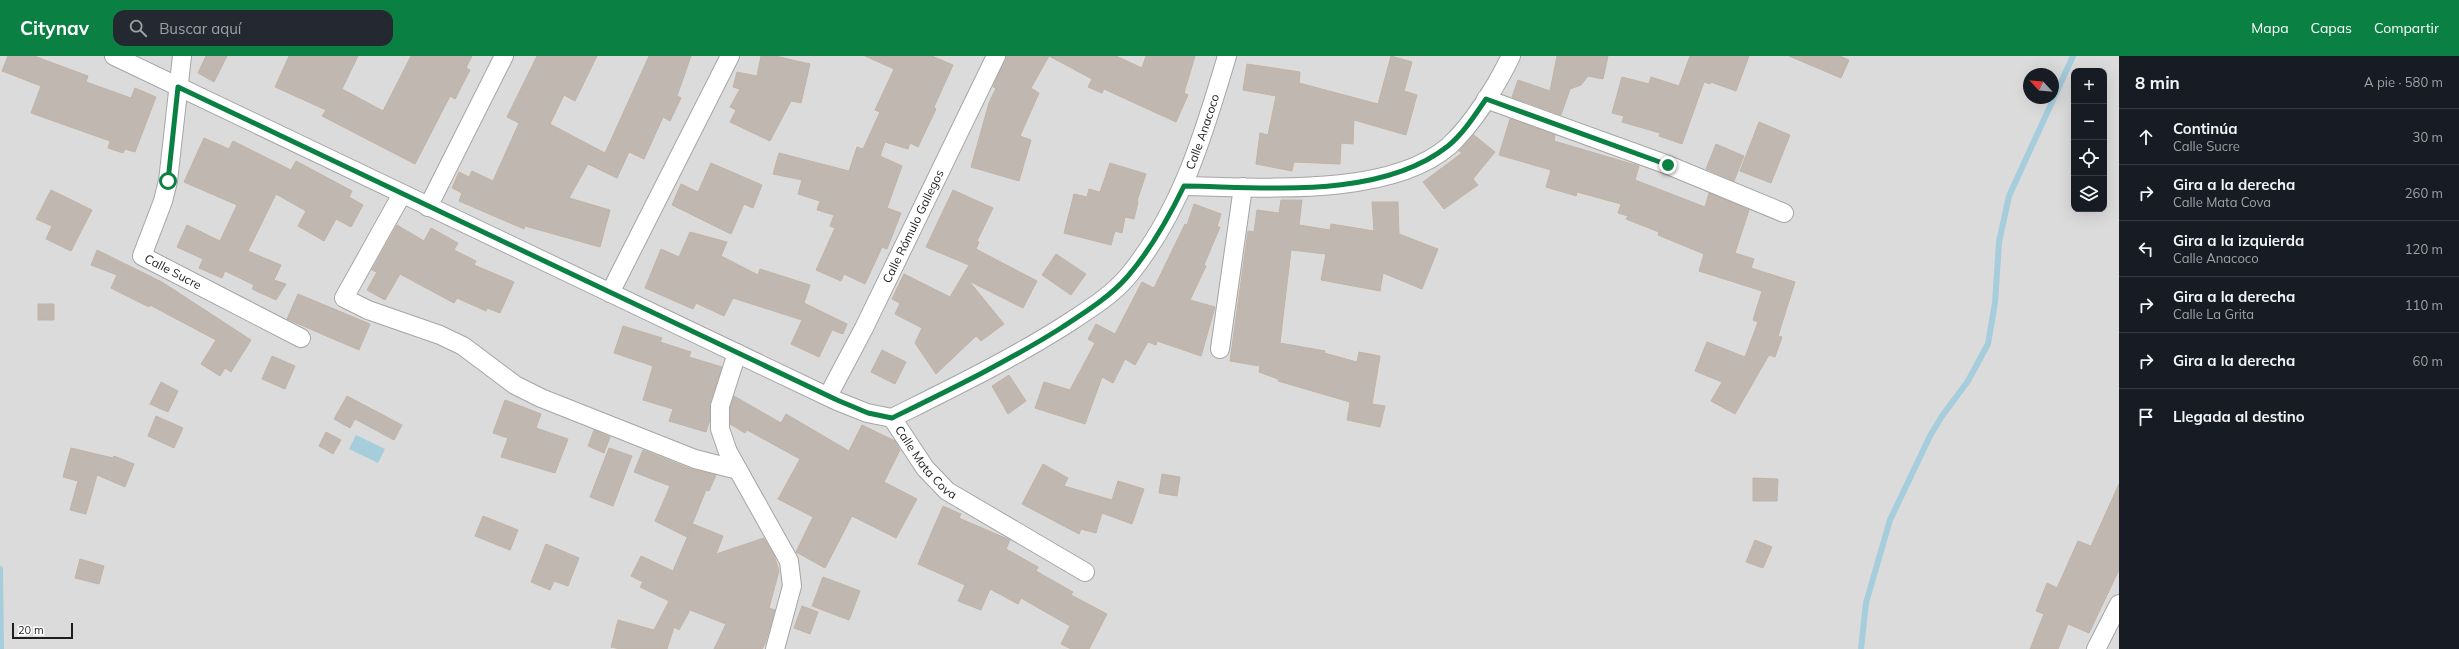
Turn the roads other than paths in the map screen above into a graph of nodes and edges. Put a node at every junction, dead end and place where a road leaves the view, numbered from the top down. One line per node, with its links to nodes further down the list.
1 (114, 56): 8 (street, Calle Mata Cova)
2 (182, 56): 8 (street, Calle Sucre)
3 (504, 56): 13 (street)
4 (730, 56): 15 (street)
5 (996, 56): 19 (street, Calle Rómulo Gallegos)
6 (1227, 56): 10 (street, Calle Anacoco)
7 (1511, 56): 9 (street)
8 (178, 87): 12 (street, Calle Mata Cova); 16 (street, Calle Sucre)
9 (1486, 99): 11 (street); 14 (street)
10 (1184, 186): 11 (street); 20 (street, Calle Anacoco)
11 (1243, 187): 17 (street)
12 (402, 194): 13 (street, Calle Mata Cova); 21 (street)
13 (428, 207): 15 (street, Calle Mata Cova)
14 (1784, 213)
15 (610, 293): 18 (street, Calle Mata Cova)
16 (301, 338)
17 (1220, 349)
18 (737, 353): 19 (street, Calle Mata Cova); 21 (street)
19 (828, 396): 20 (street, Calle Mata Cova)
20 (892, 418): 22 (street, Calle Mata Cova)
21 (738, 470): 24 (street)
22 (1084, 572)
23 (2119, 604): 25 (street)
24 (775, 649)
25 (2096, 649)

